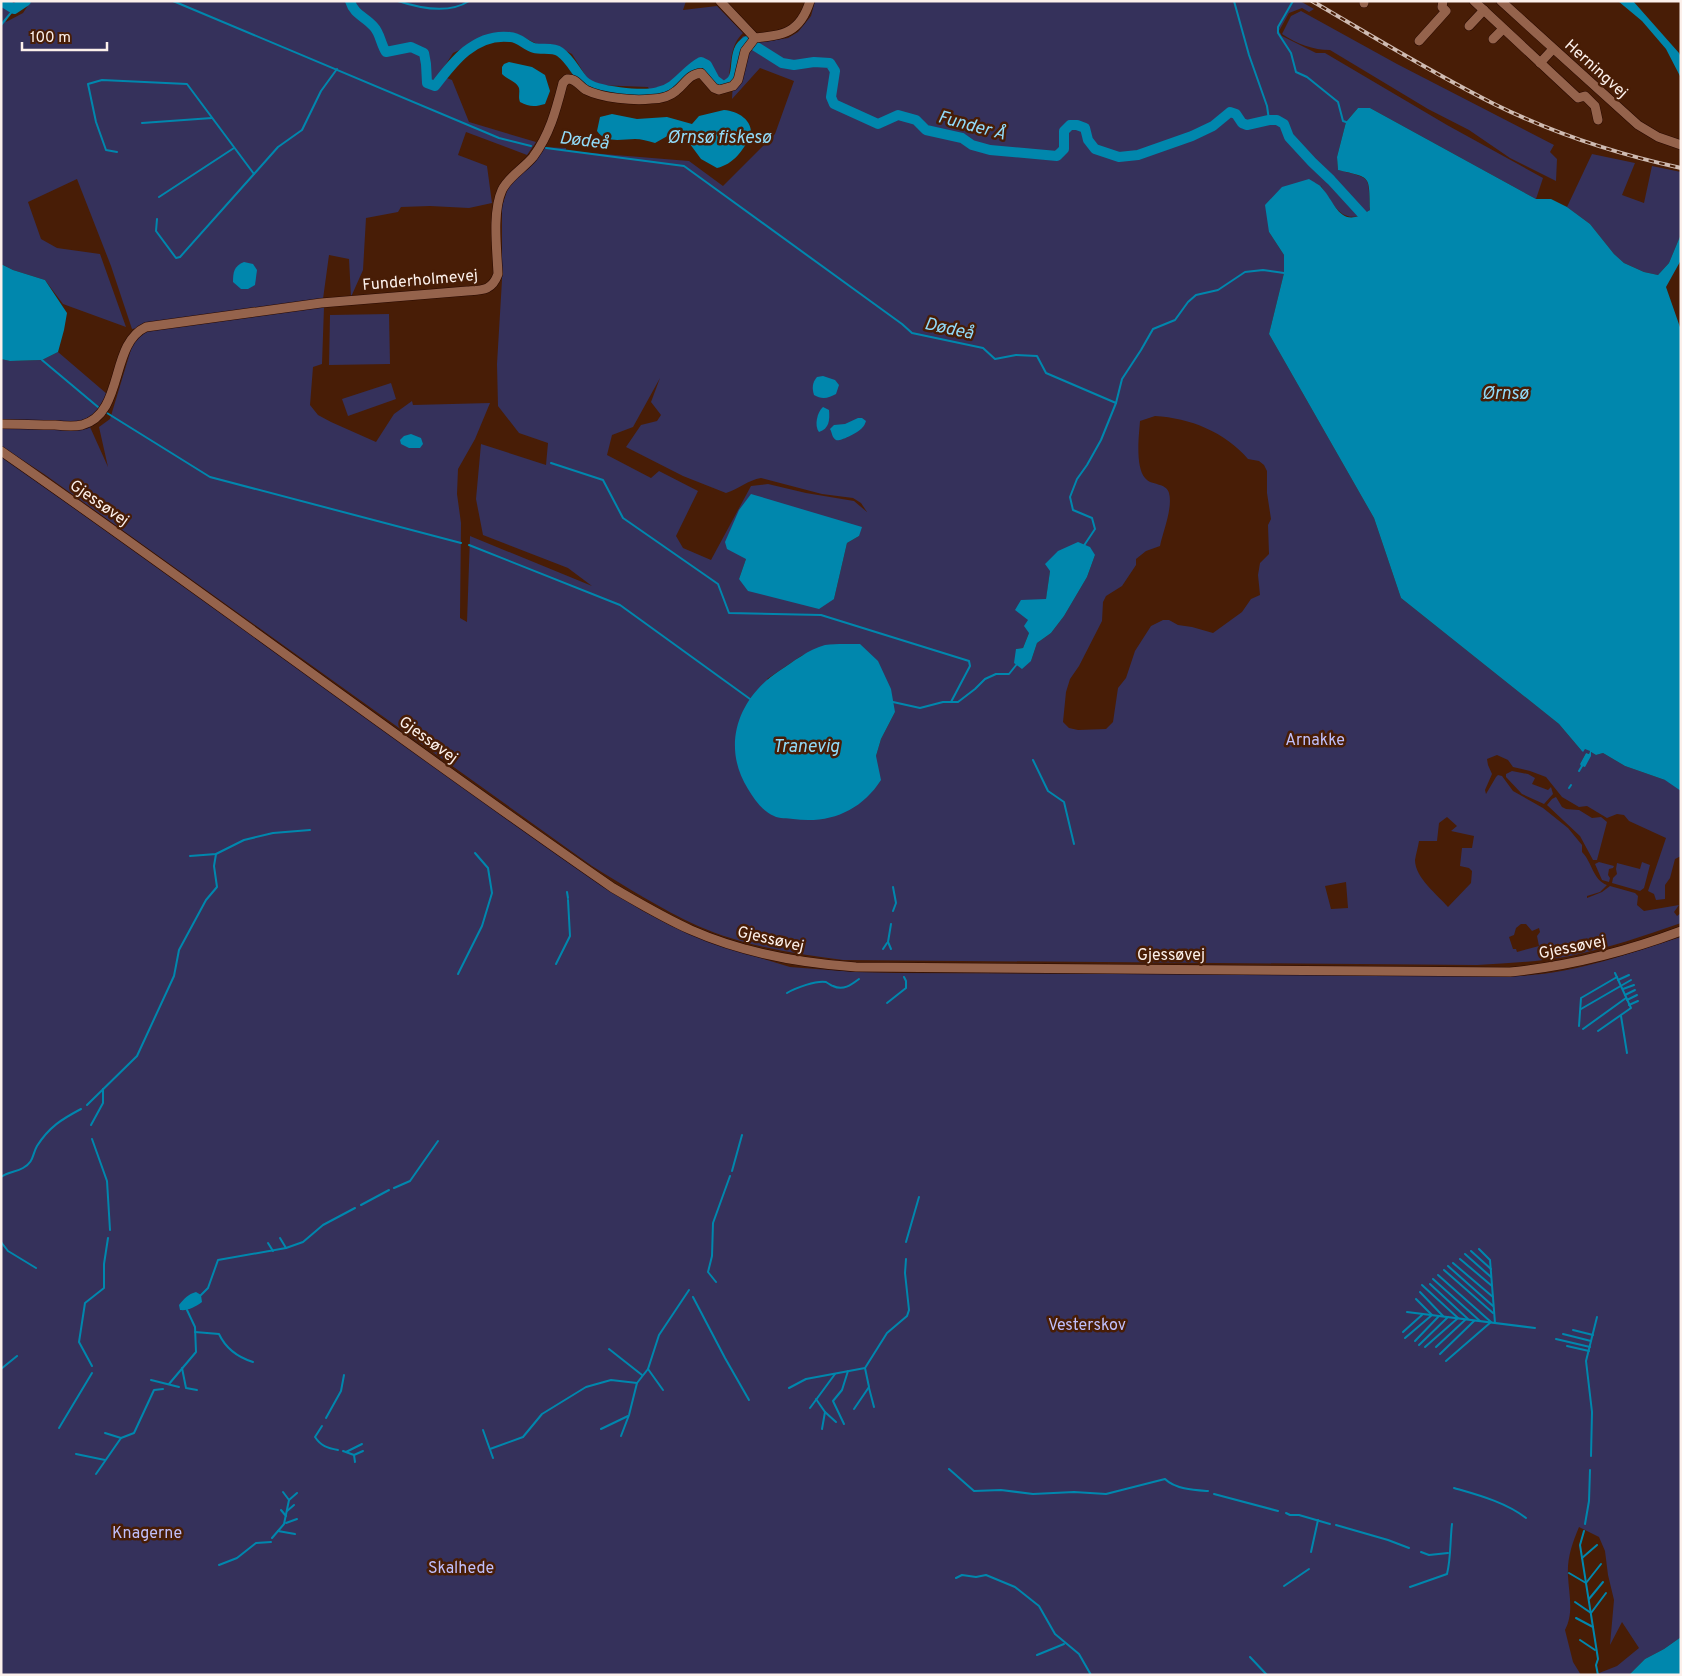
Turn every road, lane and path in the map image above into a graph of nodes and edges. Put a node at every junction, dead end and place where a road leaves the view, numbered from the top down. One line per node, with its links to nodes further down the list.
1 (720, 1): 9 (street)
2 (810, 1): 9 (street)
3 (1443, 1): 11 (street)
4 (1474, 1): 6 (street)
5 (1501, 1): 12 (street, Herningvej)
6 (1484, 10): 7 (street); 8 (street)
7 (1469, 26)
8 (1503, 29): 10 (street); 13 (street)
9 (755, 38): 16 (street, Funderholmevej)
10 (1493, 39)
11 (1418, 41)
12 (1553, 49): 13 (street); 15 (street, Herningvej)
13 (1540, 63): 14 (street)
14 (1598, 120)
15 (1681, 145)
16 (1, 424)
17 (1, 451): 18 (street, Gjessøvej)
18 (1681, 931)

